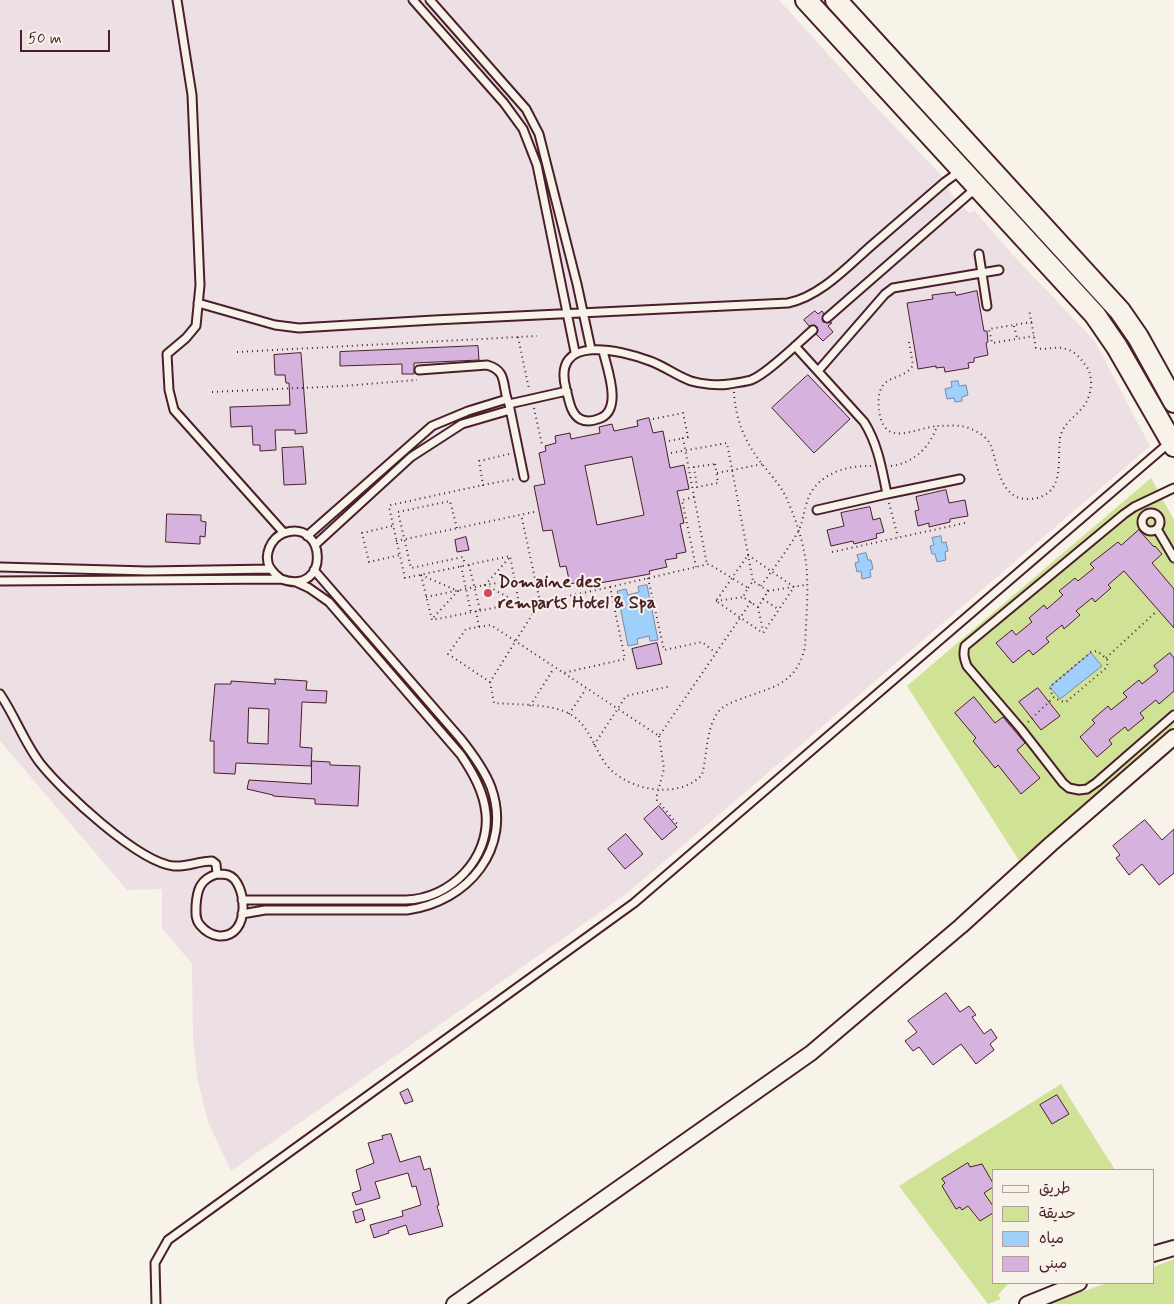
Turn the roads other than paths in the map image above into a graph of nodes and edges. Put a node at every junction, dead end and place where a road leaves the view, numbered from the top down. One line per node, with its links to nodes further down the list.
1 (176, 0): 13 (lane)
2 (413, 0): 7 (lane)
3 (430, 0): 6 (lane)
4 (806, 0): 8 (street)
5 (836, 0): 15 (street)
6 (460, 33): 7 (lane); 16 (lane)
7 (450, 42): 17 (lane)
8 (962, 170): 9 (street); 16 (lane)
9 (978, 186): 18 (lane); 19 (street)
10 (979, 254): 12 (lane)
11 (999, 270): 12 (lane)
12 (983, 273): 14 (lane); 28 (lane)
13 (198, 303): 17 (lane); 39 (lane)
14 (988, 306)
15 (1120, 311): 19 (street); 21 (street)
16 (583, 313): 17 (lane); 24 (lane)
17 (568, 315): 26 (lane)
18 (828, 318)
19 (1101, 324): 23 (street)
20 (813, 330): 22 (lane)
21 (1138, 337): 23 (street); 30 (street)
22 (794, 346): 25 (lane); 28 (lane)
23 (1116, 348): 32 (street)
24 (591, 349): 25 (lane); 26 (lane)
25 (603, 351): 29 (lane)
26 (575, 352): 29 (lane)
27 (419, 370): 31 (lane)
28 (818, 372): 36 (lane)
29 (567, 391): 31 (lane)
30 (1174, 402)
31 (508, 404): 33 (lane); 40 (lane); 41 (lane)
32 (1173, 443): 64 (lane)
33 (524, 476)
34 (960, 479): 36 (lane)
35 (1173, 491): 52 (lane)
36 (887, 494): 37 (lane)
37 (818, 510)
38 (1157, 529): 42 (lane)
39 (284, 533): 40 (lane); 44 (lane)
40 (307, 536): 41 (lane)
41 (315, 545): 45 (lane)
42 (1174, 558)
43 (0, 567): 46 (lane)
44 (271, 569): 46 (lane); 47 (lane)
45 (314, 570): 50 (lane); 53 (lane)
46 (148, 571): 48 (lane)
47 (281, 579): 48 (lane); 50 (lane)
48 (148, 580): 49 (lane)
49 (0, 581)
50 (296, 582): 54 (lane)
51 (0, 694): 56 (lane)
52 (1174, 716)
53 (450, 728): 54 (lane); 59 (lane)
54 (442, 734): 58 (lane)
55 (1174, 737): 65 (street)
56 (217, 874): 57 (lane); 60 (lane)
57 (242, 900): 58 (lane); 60 (lane)
58 (344, 900): 59 (lane)
59 (344, 910): 60 (lane)
60 (242, 914)
61 (1174, 1248): 62 (street)
62 (1154, 1254)
63 (1077, 1284): 66 (street)
64 (156, 1304)
65 (454, 1304)
66 (1027, 1304)

